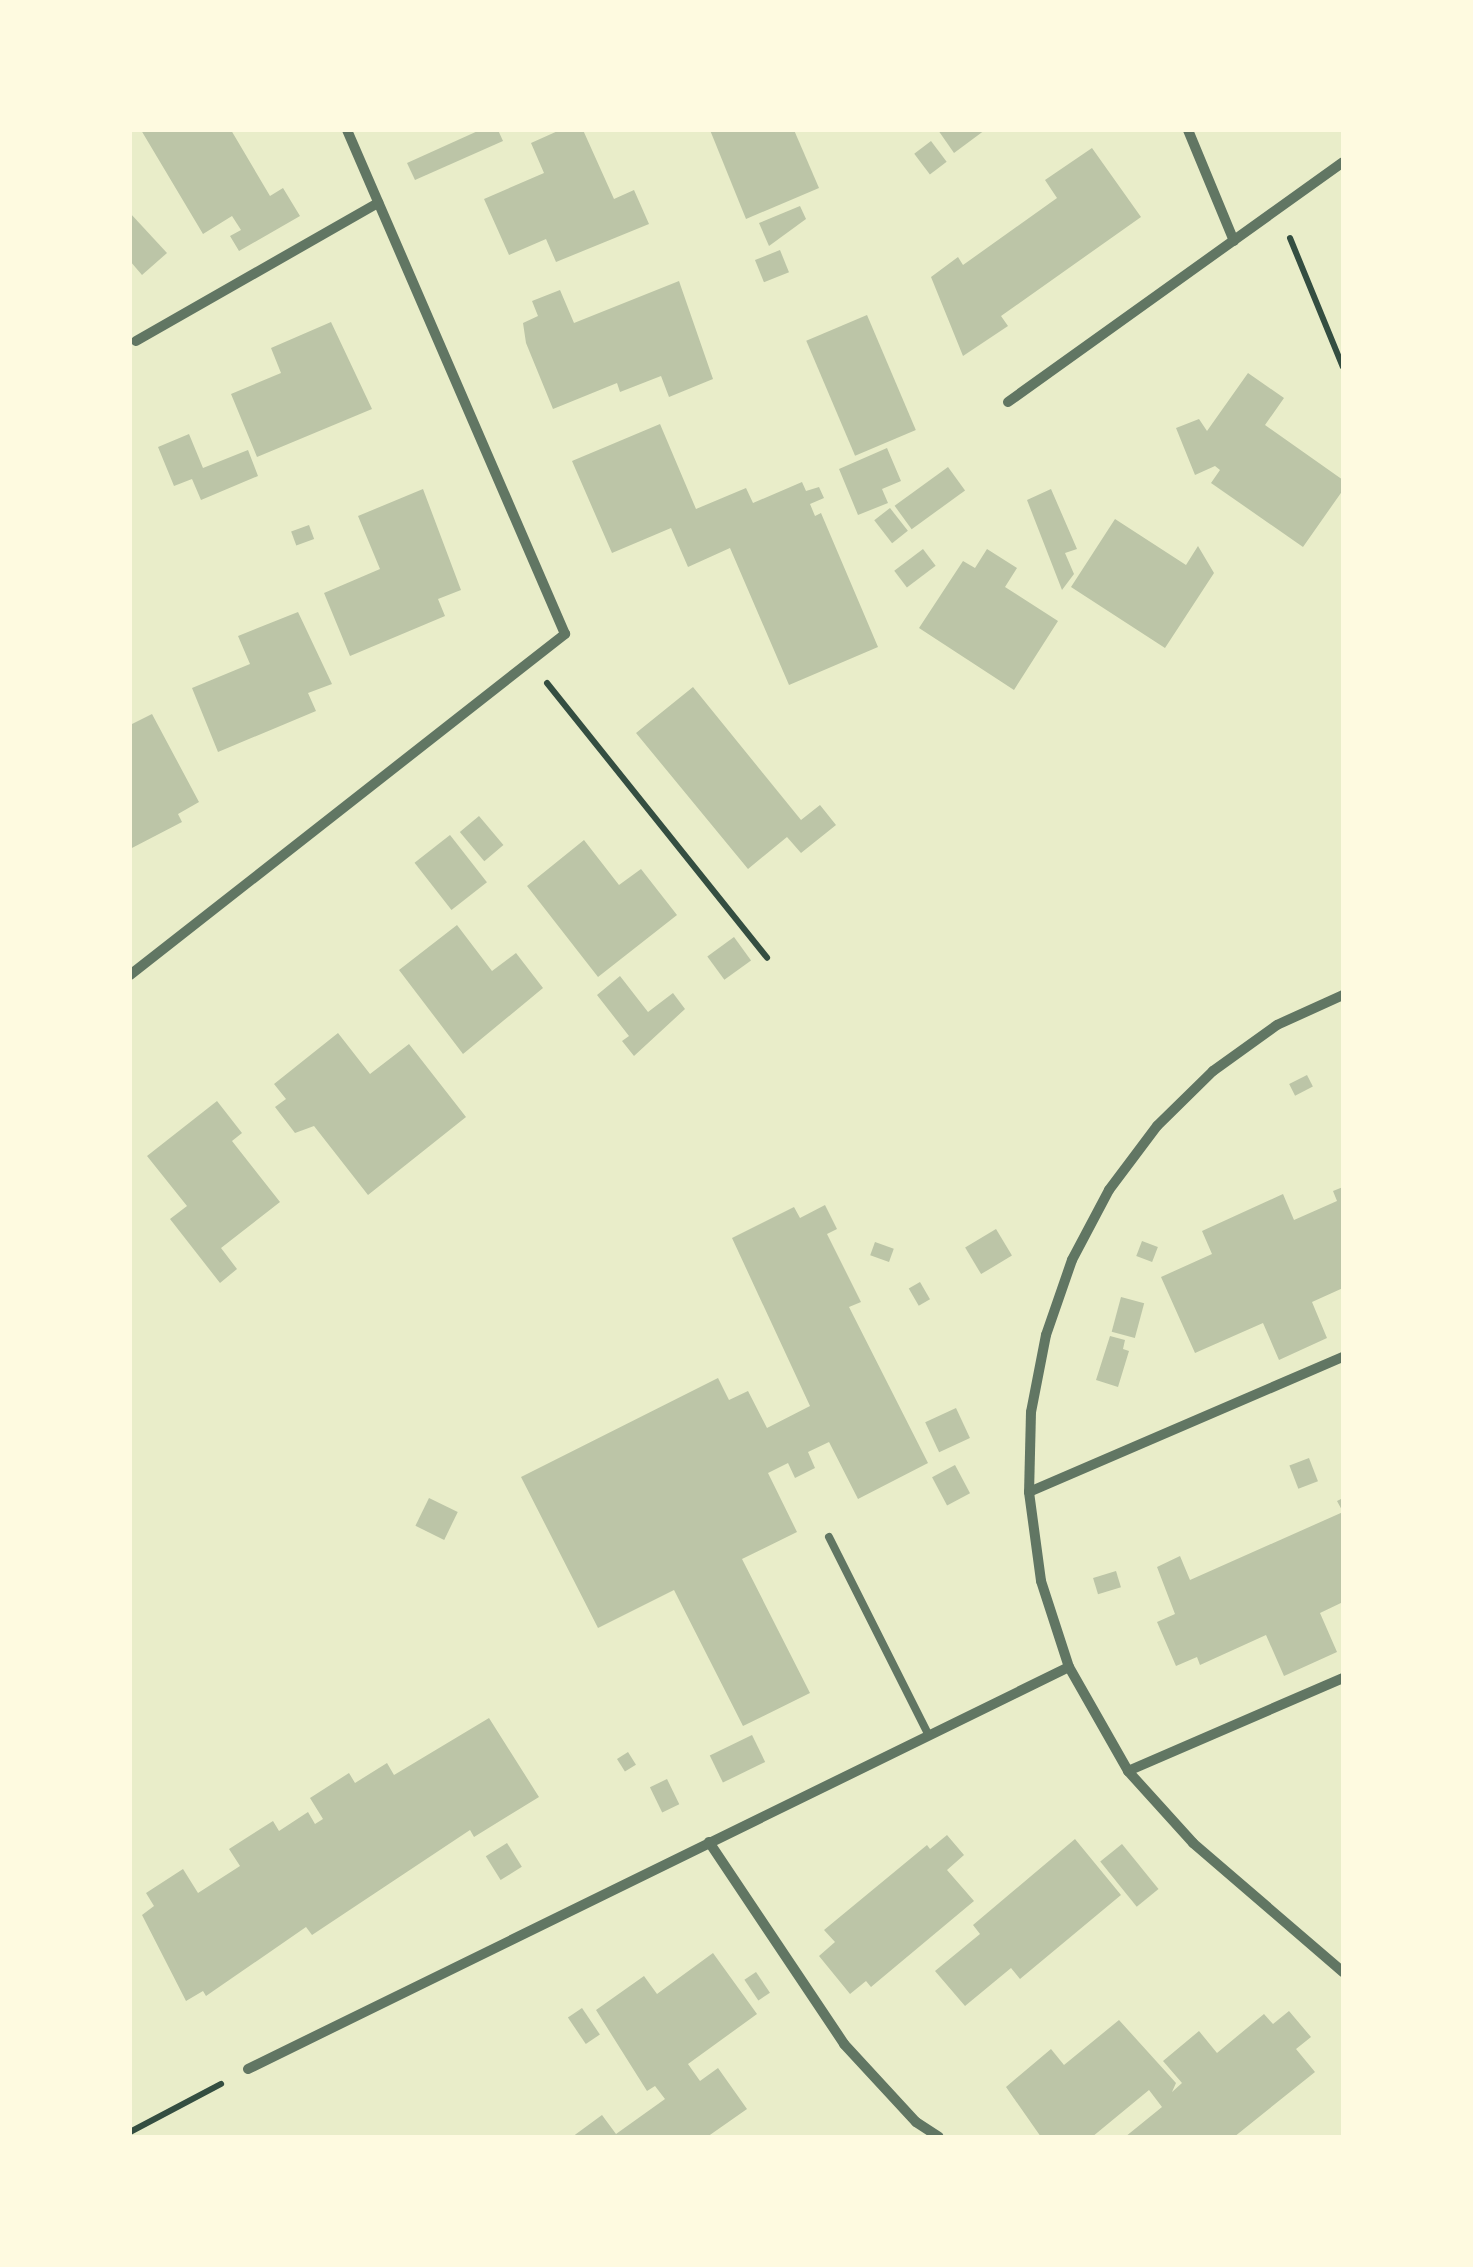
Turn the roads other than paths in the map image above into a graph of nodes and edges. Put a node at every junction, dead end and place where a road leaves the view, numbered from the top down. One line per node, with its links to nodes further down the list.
1 (347, 130): 4 (street)
2 (1188, 130): 5 (street)
3 (1343, 162): 5 (street)
4 (378, 202): 6 (street); 8 (street)
5 (1234, 240): 7 (street)
6 (136, 341)
7 (1008, 402)
8 (130, 974)
9 (1343, 995): 11 (street)
10 (1343, 1357): 11 (street)
11 (1029, 1492): 13 (street)
12 (829, 1537): 15 (lane)
13 (1069, 1667): 15 (street); 16 (street)
14 (1343, 1678): 16 (street)
15 (928, 1734): 17 (street)
16 (1128, 1772): 18 (street)
17 (708, 1842): 19 (street); 20 (street)
18 (1343, 1972)
19 (248, 2069)
20 (939, 2137)

